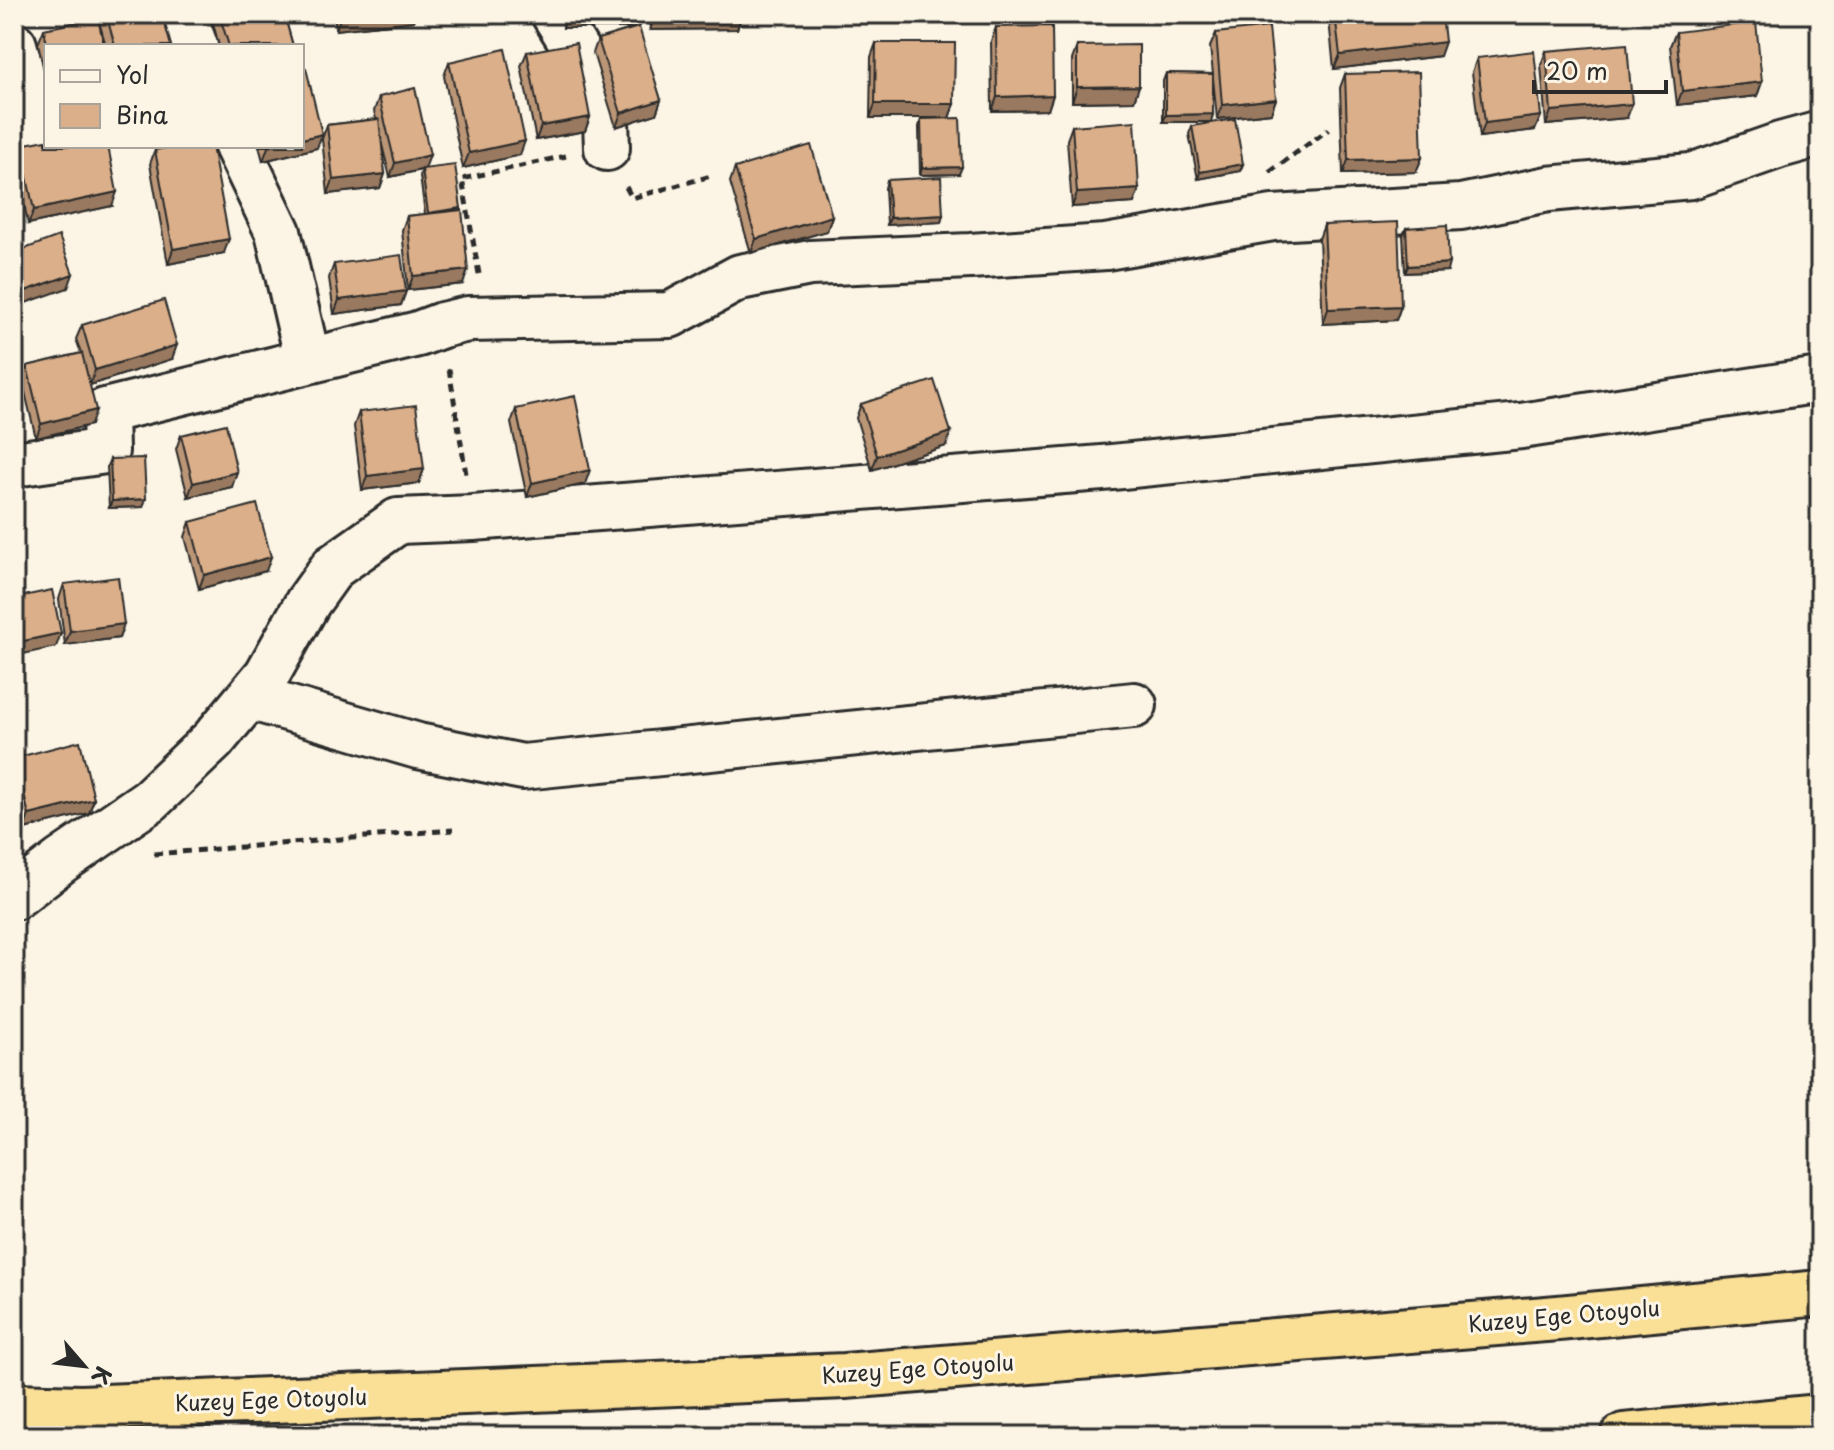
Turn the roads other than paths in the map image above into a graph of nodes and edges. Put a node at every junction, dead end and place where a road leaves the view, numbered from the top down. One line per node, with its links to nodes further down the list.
1 (183, 14): 3 (street)
2 (554, 14): 8 (street)
3 (194, 44)
4 (14, 45): 5 (street)
5 (14, 127)
6 (1820, 134): 9 (street)
7 (238, 148): 9 (street)
8 (607, 148)
9 (308, 361): 11 (street)
10 (1820, 380): 12 (street)
11 (14, 464)
12 (249, 697): 13 (street); 14 (street)
13 (1134, 705)
14 (14, 897)
15 (1820, 1293): 16 (highway, Kuzey Ege Otoyolu)
16 (14, 1406)
17 (1820, 1417): 18 (highway)
18 (1624, 1436)

